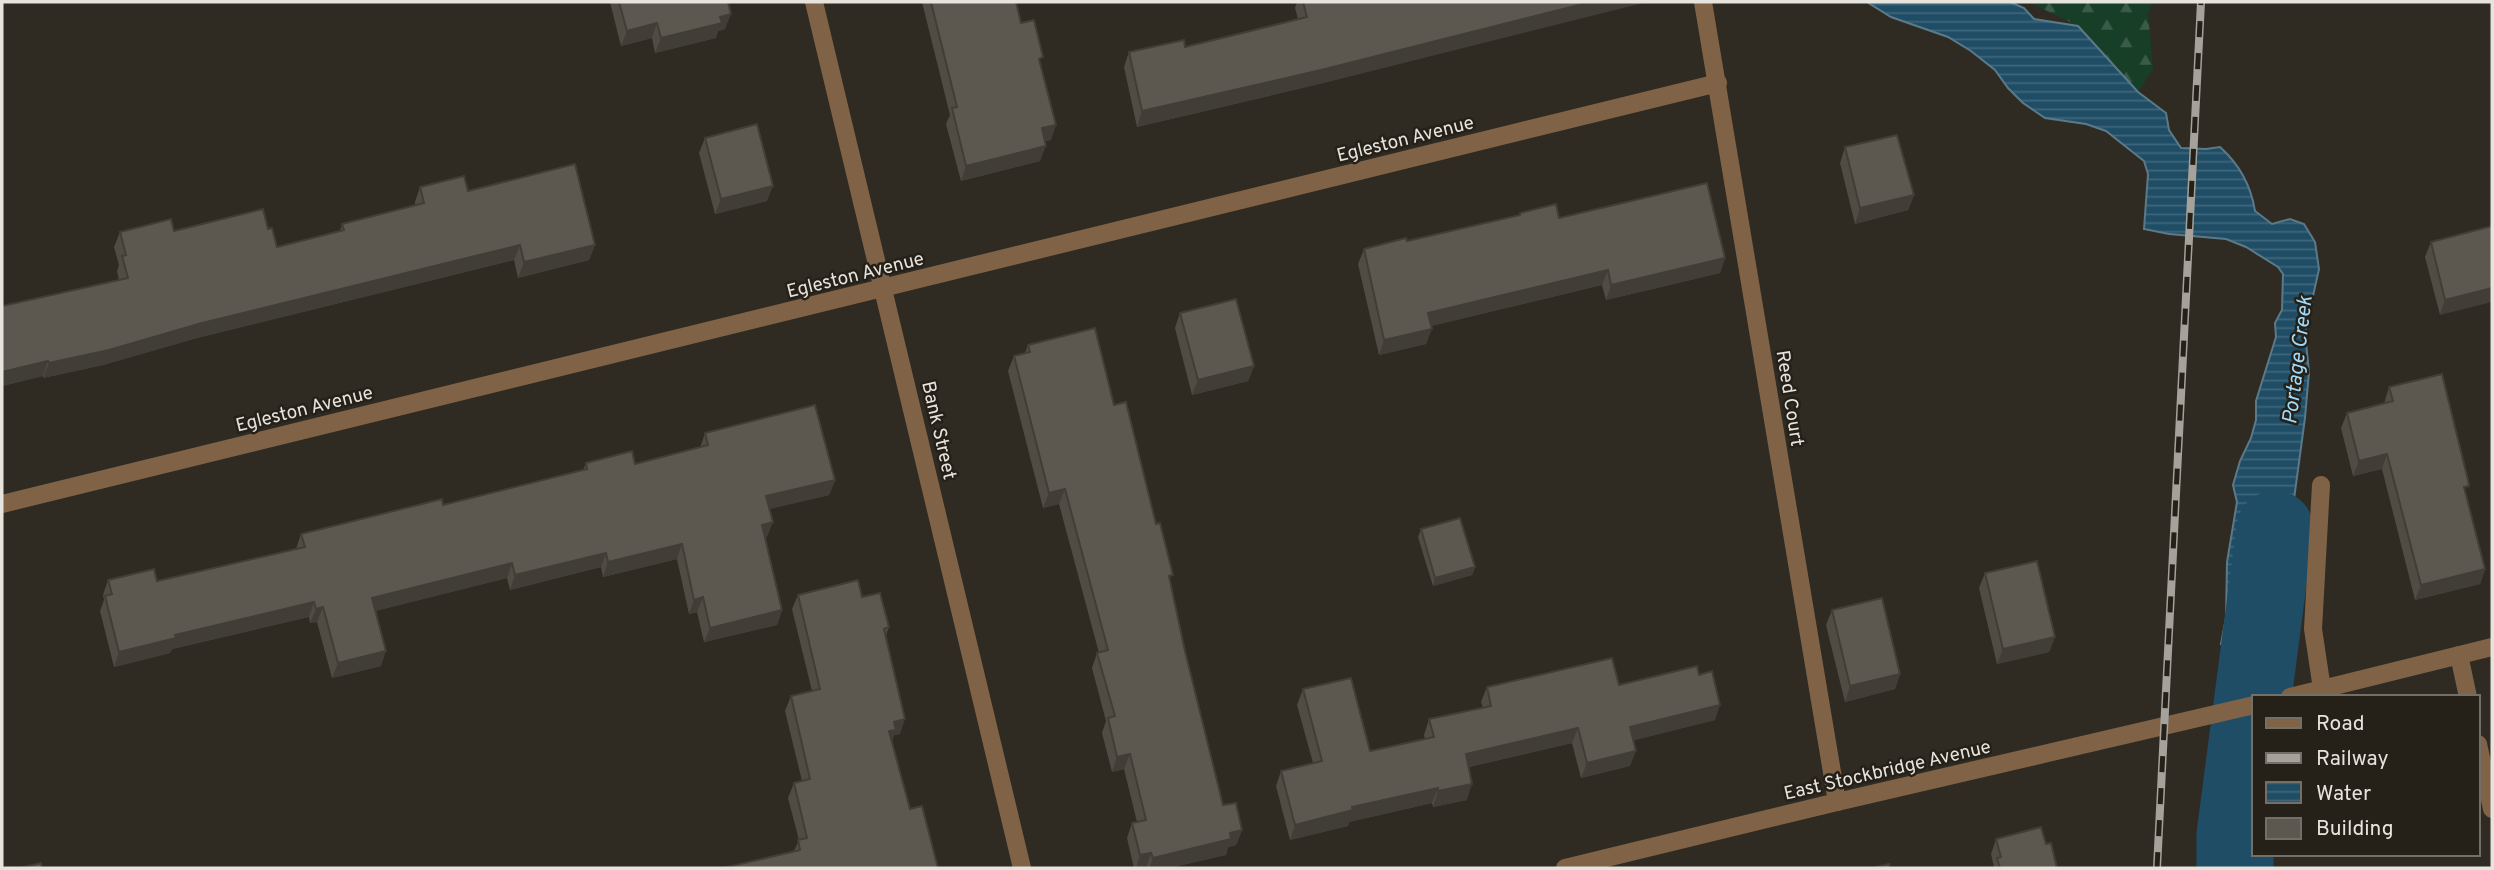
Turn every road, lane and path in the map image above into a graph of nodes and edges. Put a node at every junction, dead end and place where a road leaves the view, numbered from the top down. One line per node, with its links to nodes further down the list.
1 (814, 2): 4 (street, Bank Street)
2 (1703, 2): 3 (street, Reed Court)
3 (1718, 83): 4 (street, Egleston Avenue); 14 (street, Reed Court)
4 (884, 288): 6 (street, Egleston Avenue); 16 (street, Bank Street)
5 (2321, 485): 9 (street)
6 (2, 504)
7 (2492, 646): 8 (street)
8 (2459, 655): 9 (street); 11 (street)
9 (2322, 689): 10 (street)
10 (2298, 695)
11 (2468, 695)
12 (2252, 705): 14 (street, East Stockbridge Avenue)
13 (2480, 753): 15 (street)
14 (1837, 802): 17 (street, East Stockbridge Avenue)
15 (2492, 809)
16 (1022, 868)
17 (1565, 868)

